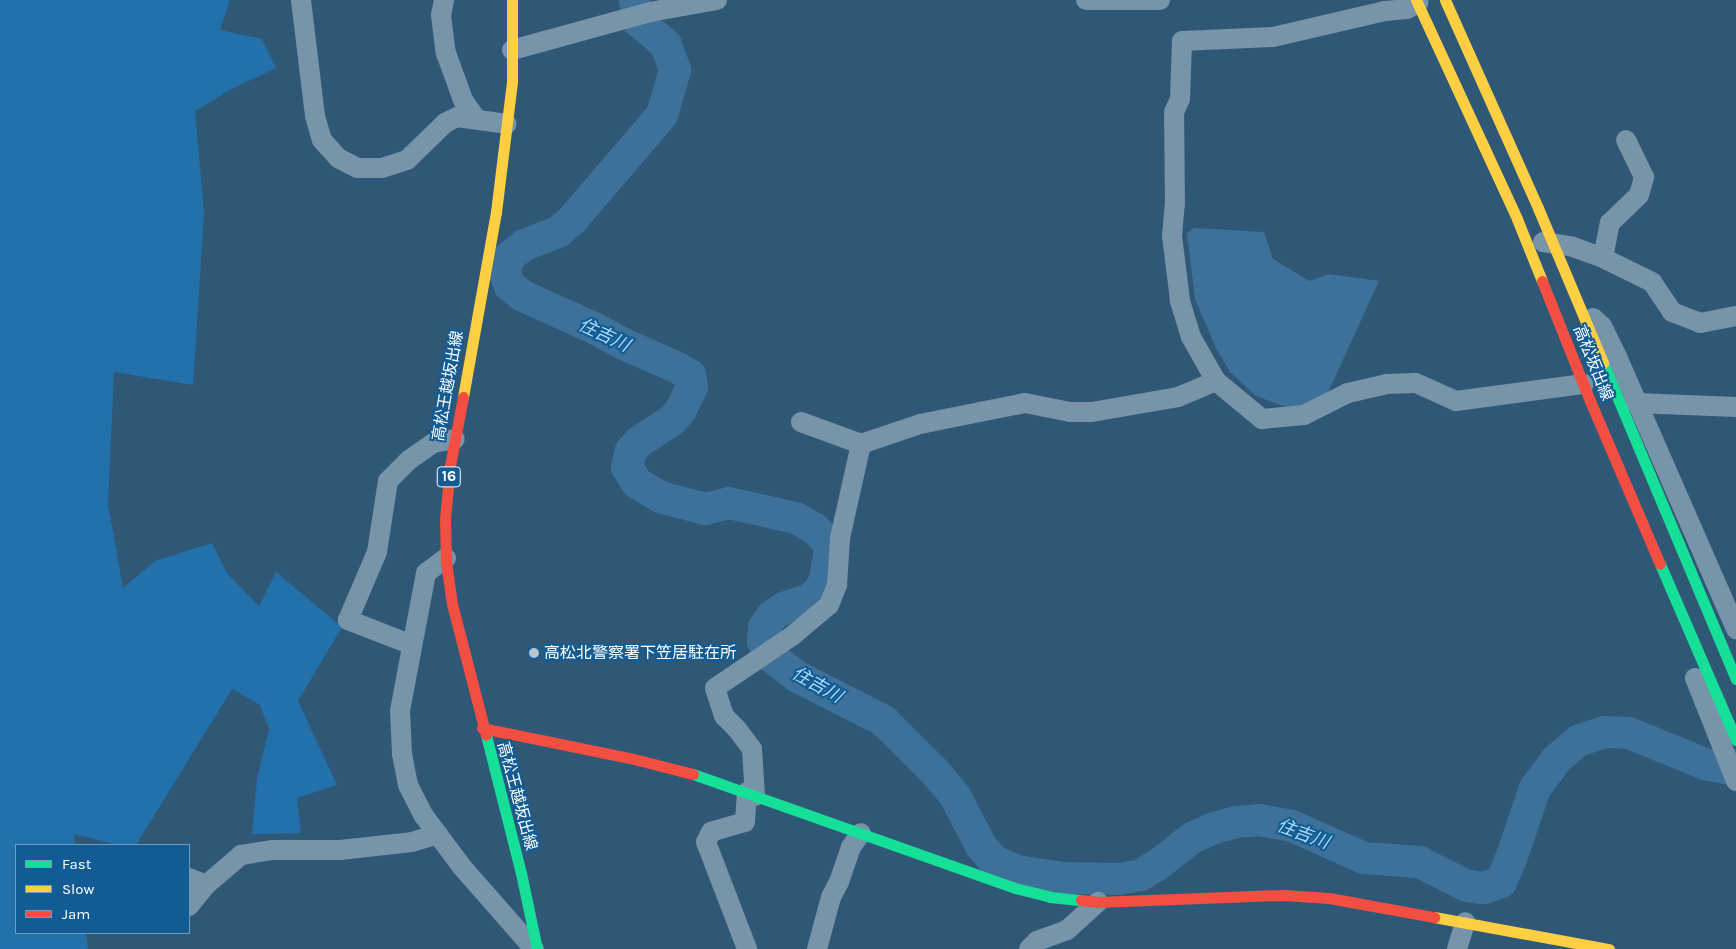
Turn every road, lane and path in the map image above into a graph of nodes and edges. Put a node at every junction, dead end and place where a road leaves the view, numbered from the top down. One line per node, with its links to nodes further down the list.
1 (301, 0): 10 (street)
2 (444, 0): 10 (street)
3 (512, 0): 9 (main road, 高松王越坂出線 / 16)
4 (717, 0): 9 (street)
5 (1086, 0): 6 (street)
6 (1160, 0)
7 (1445, 0): 14 (main road, 高松坂出線)
8 (1417, 2): 13 (main road, 高松坂出線); 18 (street)
9 (512, 50): 11 (main road, 高松王越坂出線 / 16)
10 (477, 120): 11 (street)
11 (507, 124): 23 (main road, 高松王越坂出線 / 16)
12 (1626, 140): 15 (street)
13 (1526, 242): 14 (street); 19 (main road, 高松坂出線)
14 (1553, 244): 15 (street); 16 (main road, 高松坂出線)
15 (1603, 258): 17 (street)
16 (1578, 304): 20 (street); 28 (main road, 高松坂出線)
17 (1736, 316)
18 (1216, 381): 19 (street); 24 (street)
19 (1587, 392): 30 (main road, 高松坂出線); 31 (street)
20 (1636, 403): 21 (street); 26 (street)
21 (1736, 408)
22 (801, 422): 24 (street)
23 (455, 439): 25 (main road, 高松王越坂出線 / 16); 27 (street)
24 (861, 444): 32 (street)
25 (446, 558): 27 (street); 29 (main road, 高松王越坂出線 / 16)
26 (1736, 629)
27 (412, 645): 34 (street)
28 (1736, 679)
29 (482, 728): 32 (main road); 39 (main road, 高松王越坂出線 / 16)
30 (1736, 740)
31 (1736, 781)
32 (751, 794): 33 (main road); 40 (street)
33 (861, 833): 36 (main road); 41 (street)
34 (438, 834): 35 (street); 39 (street)
35 (198, 882): 37 (street)
36 (1098, 902): 38 (main road); 42 (street)
37 (190, 903)
38 (1465, 922): 43 (street); 44 (main road)
39 (536, 949)
40 (747, 949)
41 (818, 949)
42 (1029, 949)
43 (1457, 949)
44 (1609, 949)

